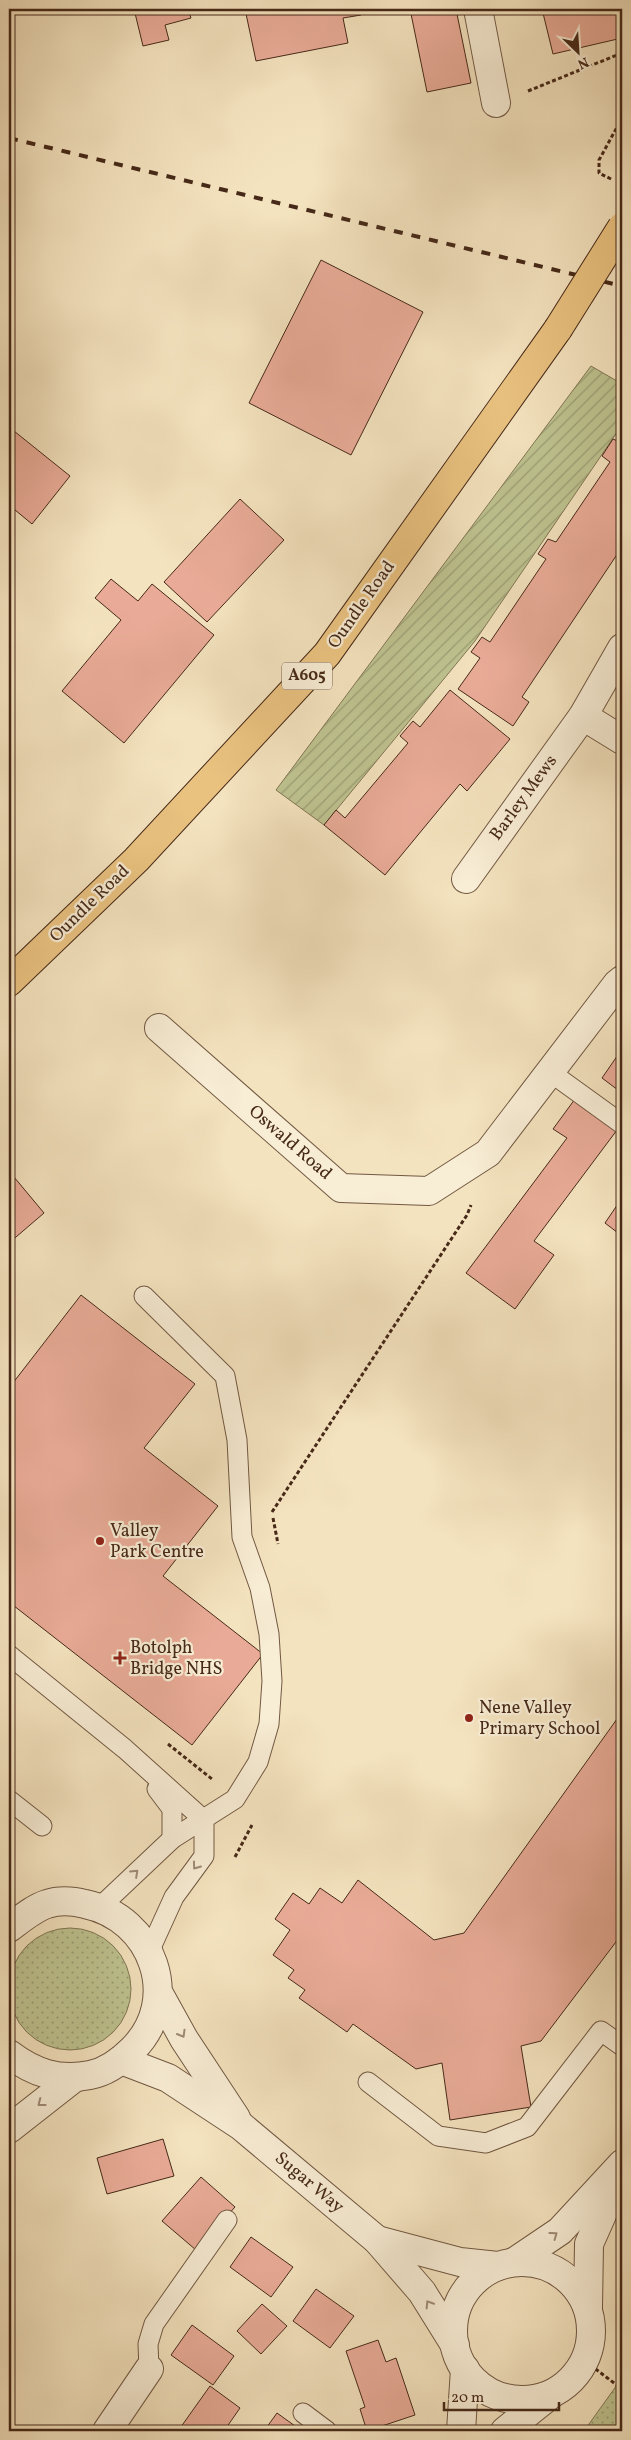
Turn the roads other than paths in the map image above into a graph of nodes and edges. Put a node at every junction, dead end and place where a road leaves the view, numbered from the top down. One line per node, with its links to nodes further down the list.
1 (478, 9): 2 (street)
2 (496, 104)
3 (622, 227): 9 (main road, Oundle Road / A605, bridge)
4 (622, 648): 5 (street, Barley Mews)
5 (583, 716): 6 (street); 7 (street, Barley Mews)
6 (622, 740)
7 (466, 879)
8 (622, 980): 11 (street, Oswald Road)
9 (9, 982)
10 (158, 1028): 11 (street, Oswald Road)
11 (550, 1072): 12 (lane)
12 (622, 1124)
13 (144, 1296): 17 (lane)
14 (9, 1655): 15 (lane)
15 (125, 1749): 17 (lane); 19 (lane)
16 (9, 1800): 18 (lane)
17 (204, 1820): 19 (lane); 22 (lane, one-way to 22)
18 (42, 1826)
19 (172, 1839): 20 (lane, one-way to 19)
20 (100, 1907): 21 (street); 22 (street)
21 (12, 1923)
22 (149, 1952): 23 (street)
23 (158, 1992): 26 (street); 29 (street, Sugar Way, one-way to 29)
24 (622, 2046): 28 (lane)
25 (9, 2054): 27 (street)
26 (121, 2060): 27 (street); 29 (street, Sugar Way)
27 (74, 2078): 30 (street, one-way to 30)
28 (368, 2082)
29 (241, 2126): 34 (street, Sugar Way)
30 (9, 2128)
31 (622, 2164): 35 (street, one-way to 31)
32 (622, 2170): 36 (street)
33 (227, 2220): 38 (lane)
34 (376, 2240): 35 (street, Sugar Way); 37 (street, Sugar Way, one-way to 34)
35 (506, 2264): 36 (street); 37 (street)
36 (588, 2308): 39 (street)
37 (460, 2357): 39 (street); 43 (street)
38 (149, 2369): 41 (street)
39 (553, 2393): 44 (street)
40 (303, 2413): 42 (lane)
41 (107, 2431)
42 (327, 2431)
43 (461, 2431)
44 (505, 2431)

